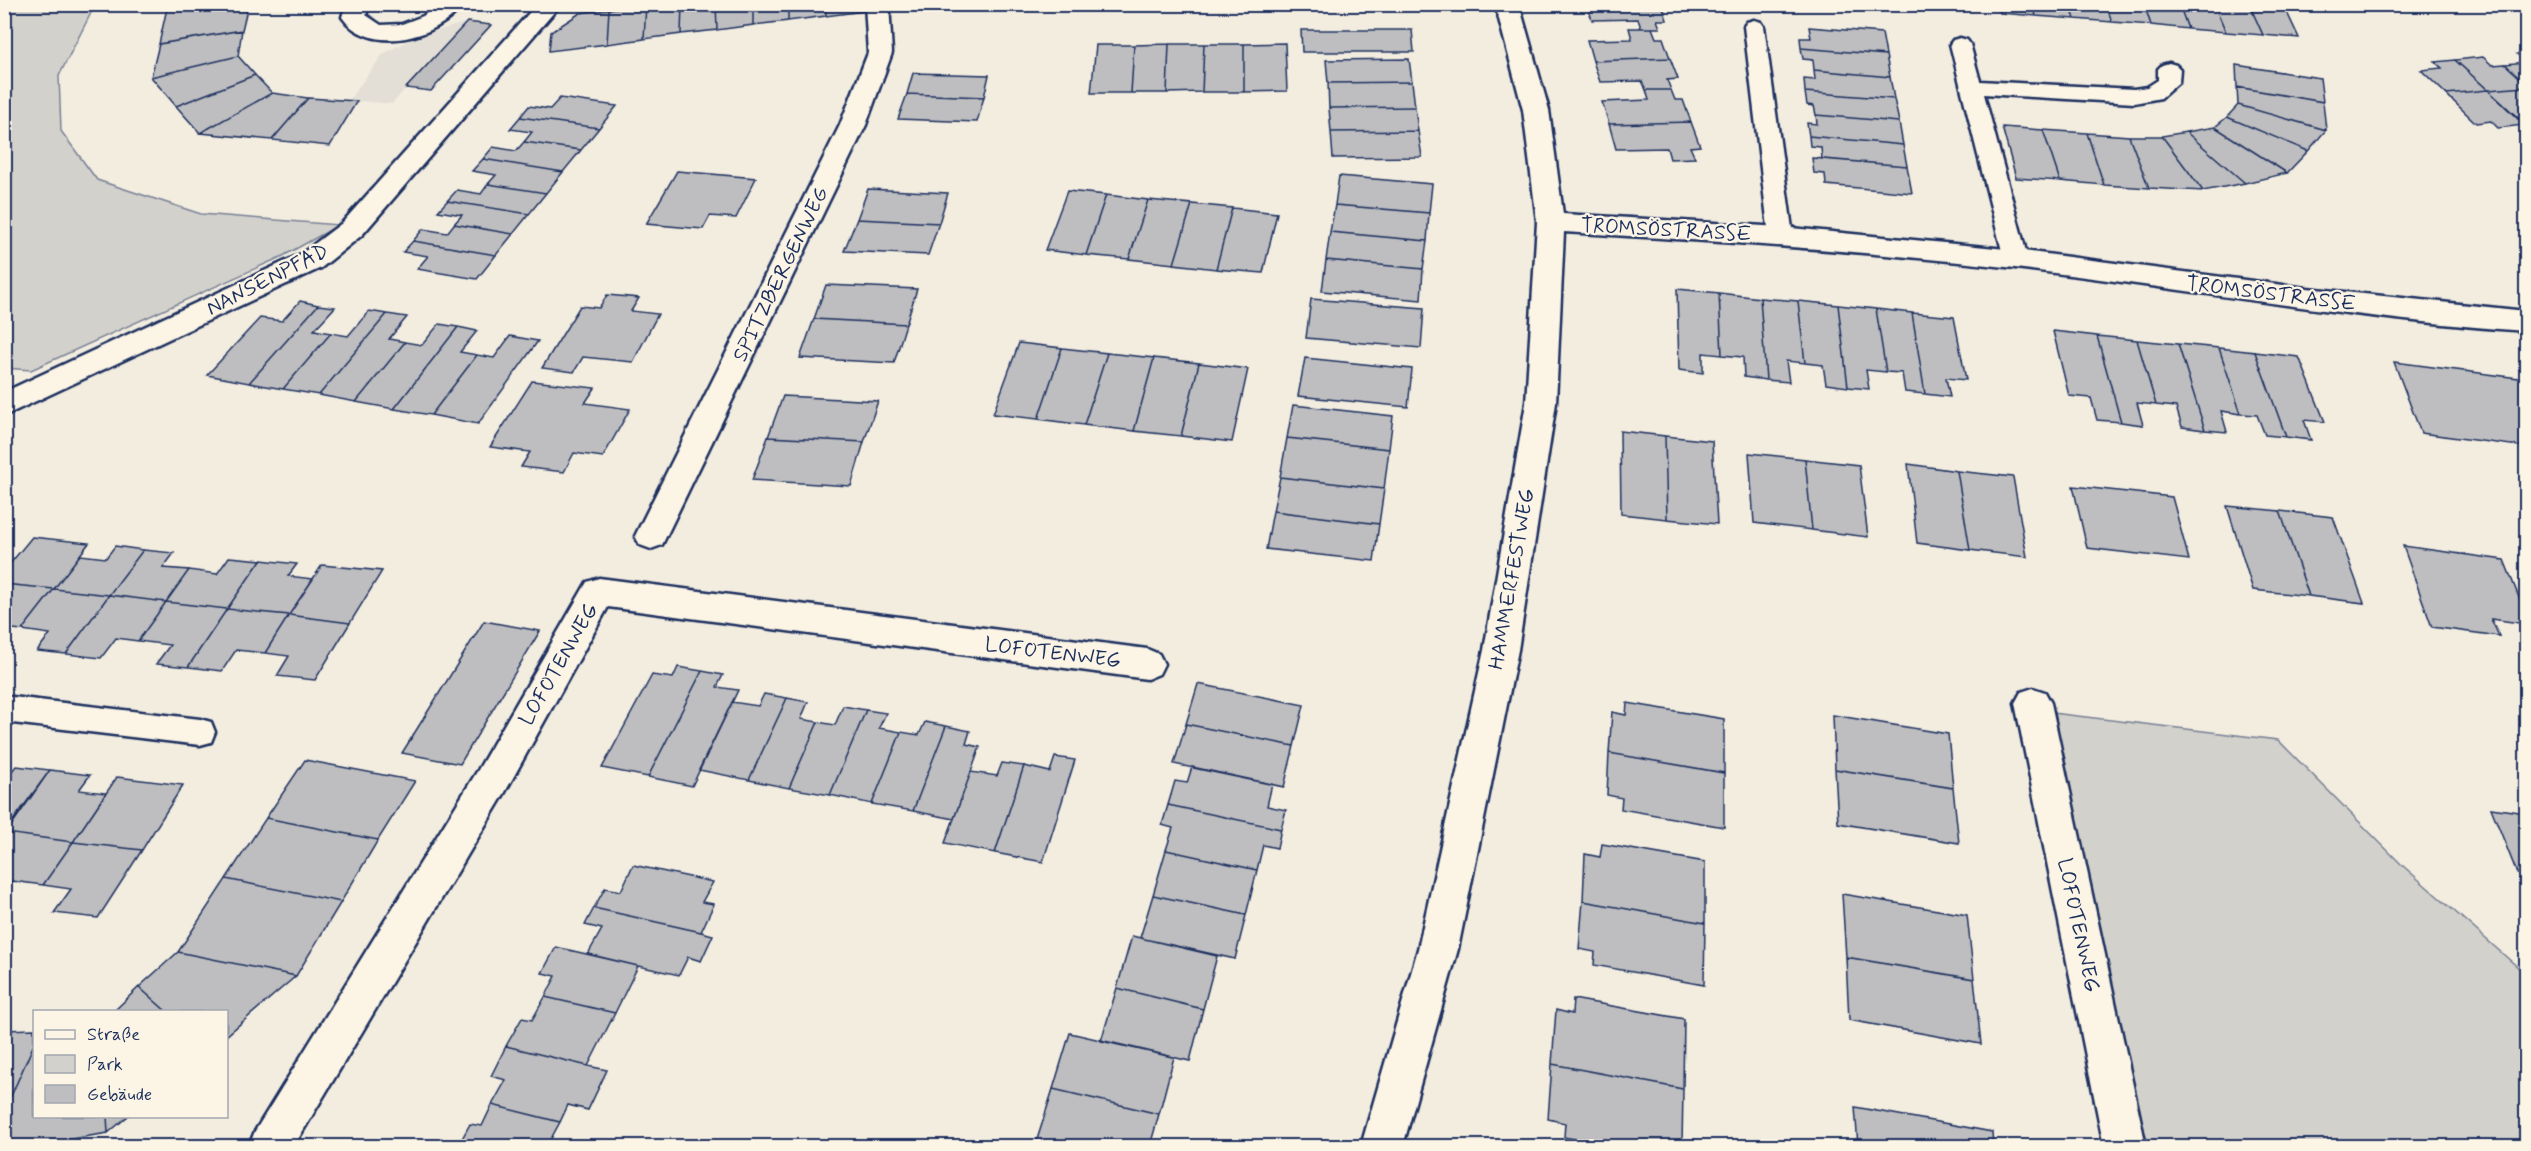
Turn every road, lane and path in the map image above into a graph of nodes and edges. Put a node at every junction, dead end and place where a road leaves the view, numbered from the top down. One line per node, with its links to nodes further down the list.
1 (358, 4): 2 (street)
2 (452, 4)
3 (550, 4): 14 (street, NANSENPFAD)
4 (877, 4): 15 (street, SPITZBERGENWEG)
5 (1508, 4): 10 (street, HAMMERFESTWEG)
6 (1754, 26): 11 (lane, TROMSÖSTRASSE)
7 (1960, 44): 9 (lane)
8 (2169, 69): 9 (lane)
9 (1971, 87): 12 (lane)
10 (1551, 222): 11 (street, TROMSÖSTRASSE); 21 (street, HAMMERFESTWEG)
11 (1782, 236): 12 (street, TROMSÖSTRASSE)
12 (2016, 259): 13 (street, TROMSÖSTRASSE)
13 (2526, 321)
14 (4, 405)
15 (651, 537)
16 (1147, 664): 20 (street, LOFOTENWEG)
17 (2033, 703): 22 (street, LOFOTENWEG)
18 (4, 709): 19 (lane)
19 (200, 732)
20 (270, 1146)
21 (1382, 1146)
22 (2125, 1146)

